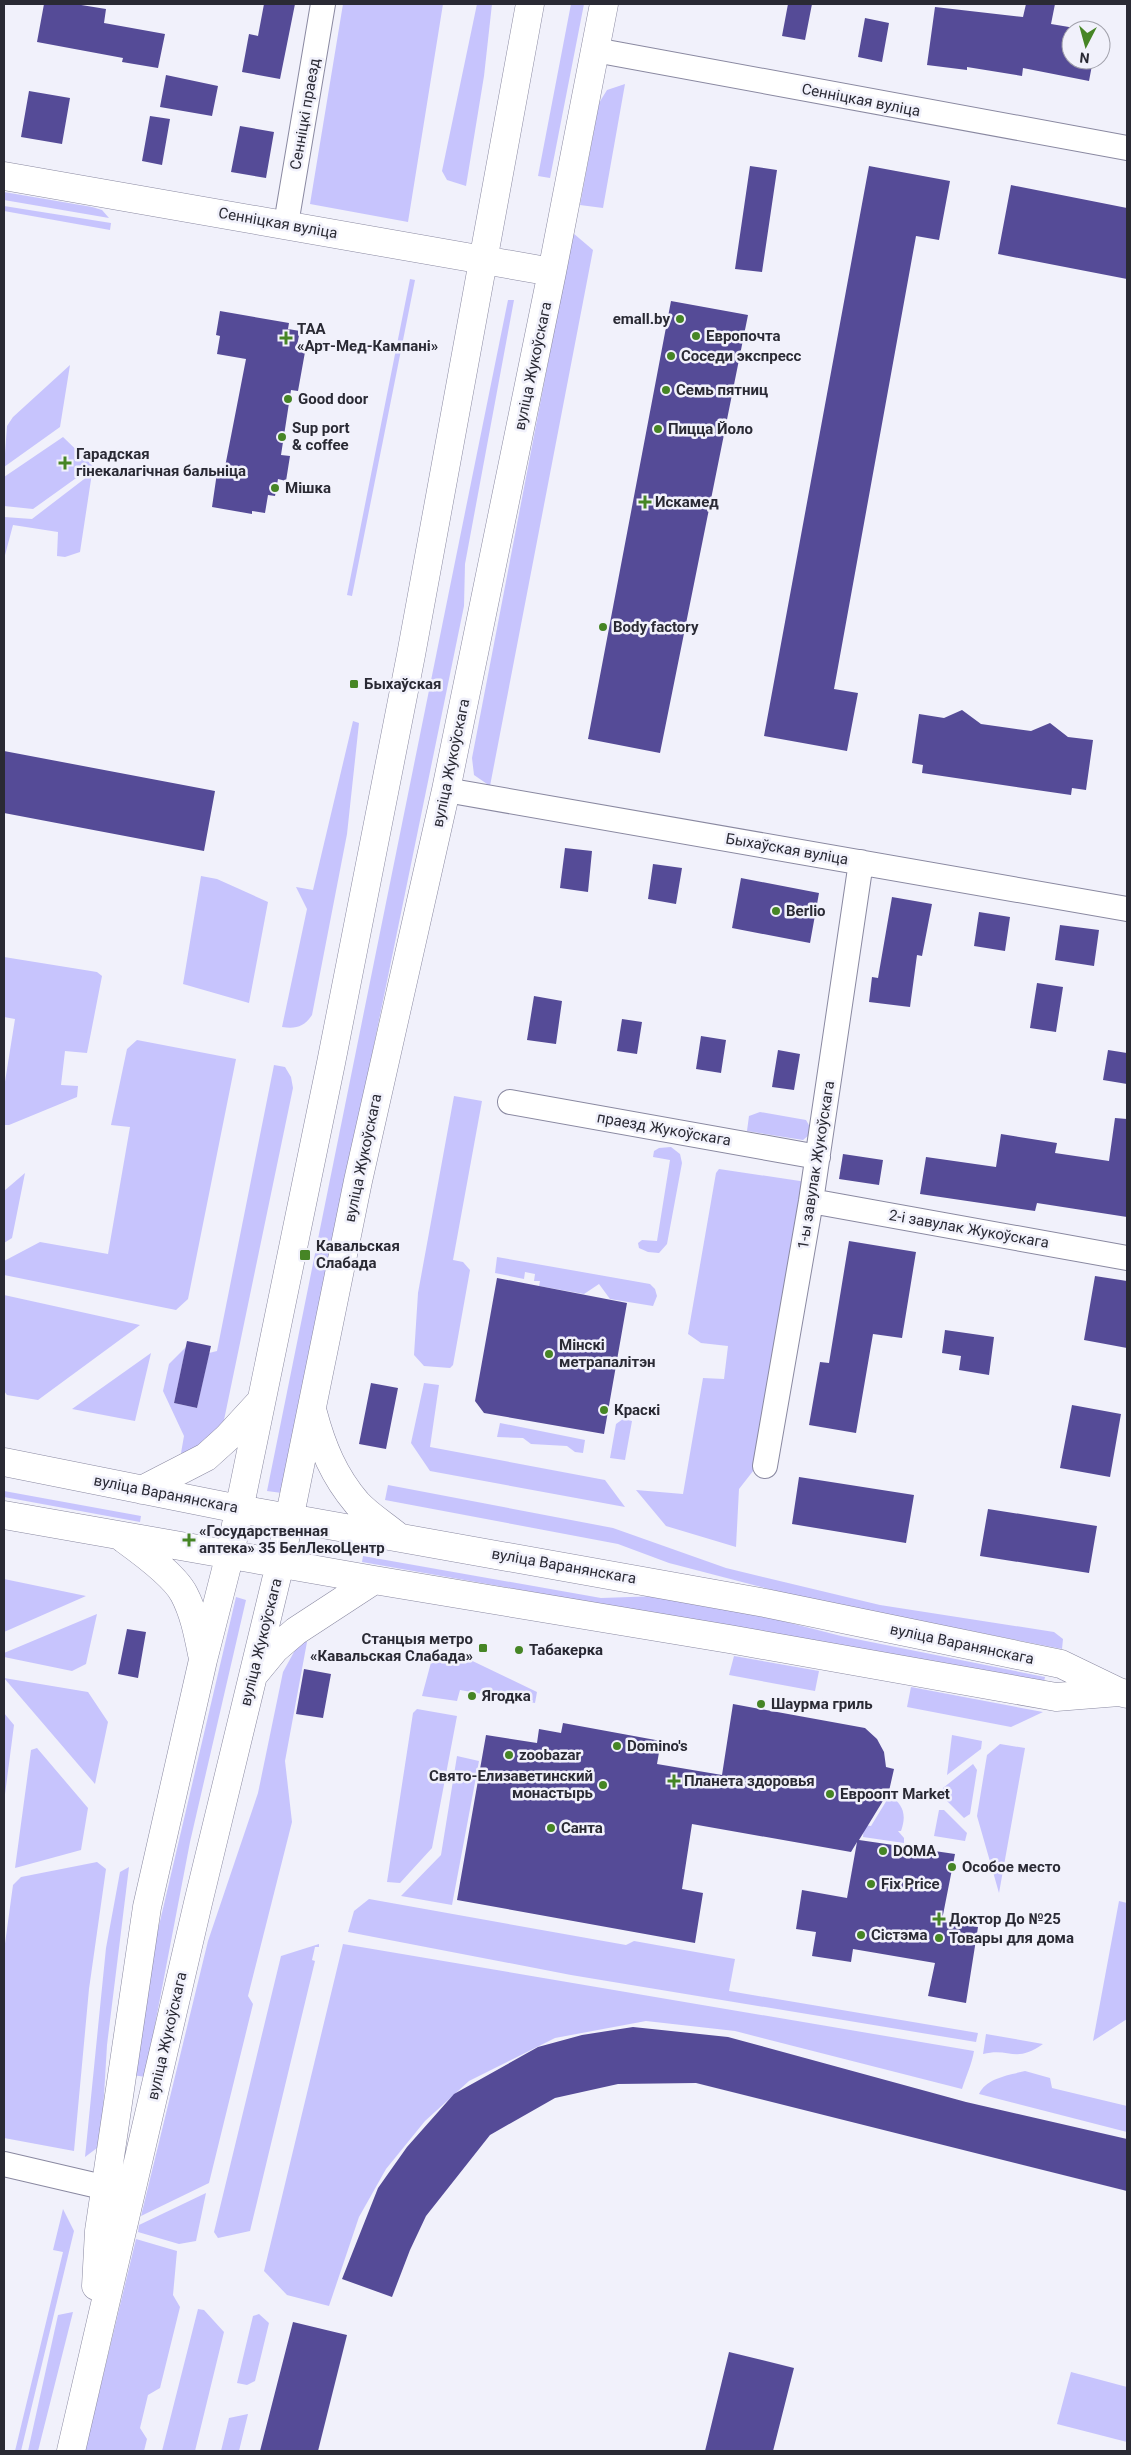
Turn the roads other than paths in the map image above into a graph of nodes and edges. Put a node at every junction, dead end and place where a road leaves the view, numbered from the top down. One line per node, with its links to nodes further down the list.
1 (323, 4): 7 (street, Сенніцкі праезд)
2 (530, 4): 8 (main road, вуліца Жукоўскага)
3 (604, 4): 4 (main road, вуліца Жукоўскага)
4 (595, 50): 5 (street, Сенніцкая вуліца); 9 (main road, вуліца Жукоўскага)
5 (1127, 148)
6 (4, 176): 7 (main road, Сенніцкая вуліца)
7 (286, 224): 8 (main road, Сенніцкая вуліца)
8 (482, 259): 9 (main road, Сенніцкая вуліца); 17 (main road, вуліца Жукоўскага)
9 (552, 272): 10 (main road, вуліца Жукоўскага)
10 (446, 790): 11 (street, Быхаўская вуліца); 18 (main road, вуліца Жукоўскага)
11 (861, 862): 12 (street, Быхаўская вуліца); 14 (street, 1-ы завулак Жукоўскага)
12 (1127, 909)
13 (510, 1102): 14 (street, праезд Жукоўскага)
14 (818, 1156): 15 (street, 1-ы завулак Жукоўскага)
15 (811, 1201): 16 (street, 2-і завулак Жукоўскага); 20 (street, 1-ы завулак Жукоўскага)
16 (1127, 1258)
17 (262, 1400): 21 (main road); 22 (main road, вуліца Жукоўскага)
18 (312, 1409): 24 (main road, вуліца Жукоўскага); 26 (main road)
19 (4, 1462): 21 (main road, вуліца Варанянскага)
20 (765, 1466)
21 (142, 1490): 22 (main road, вуліца Варанянскага)
22 (238, 1509): 24 (main road, вуліца Варанянскага); 27 (main road, вуліца Жукоўскага)
23 (4, 1515): 25 (main road, вуліца Варанянскага)
24 (290, 1518): 26 (main road, вуліца Варанянскага); 28 (main road, вуліца Жукоўскага)
25 (121, 1536): 27 (main road, вуліца Варанянскага); 30 (main road)
26 (399, 1537): 32 (main road, вуліца Варанянскага)
27 (230, 1554): 28 (main road, вуліца Варанянскага); 30 (main road, вуліца Жукоўскага)
28 (280, 1564): 29 (main road, вуліца Варанянскага); 31 (main road, вуліца Жукоўскага)
29 (374, 1580): 31 (main road); 32 (main road, вуліца Варанянскага)
30 (203, 1660): 34 (main road, вуліца Жукоўскага)
31 (253, 1676): 34 (main road, вуліца Жукоўскага)
32 (1123, 1693)
33 (4, 2164): 34 (street)
34 (119, 2190): 35 (main road, вуліца Жукоўскага)
35 (71, 2451)

